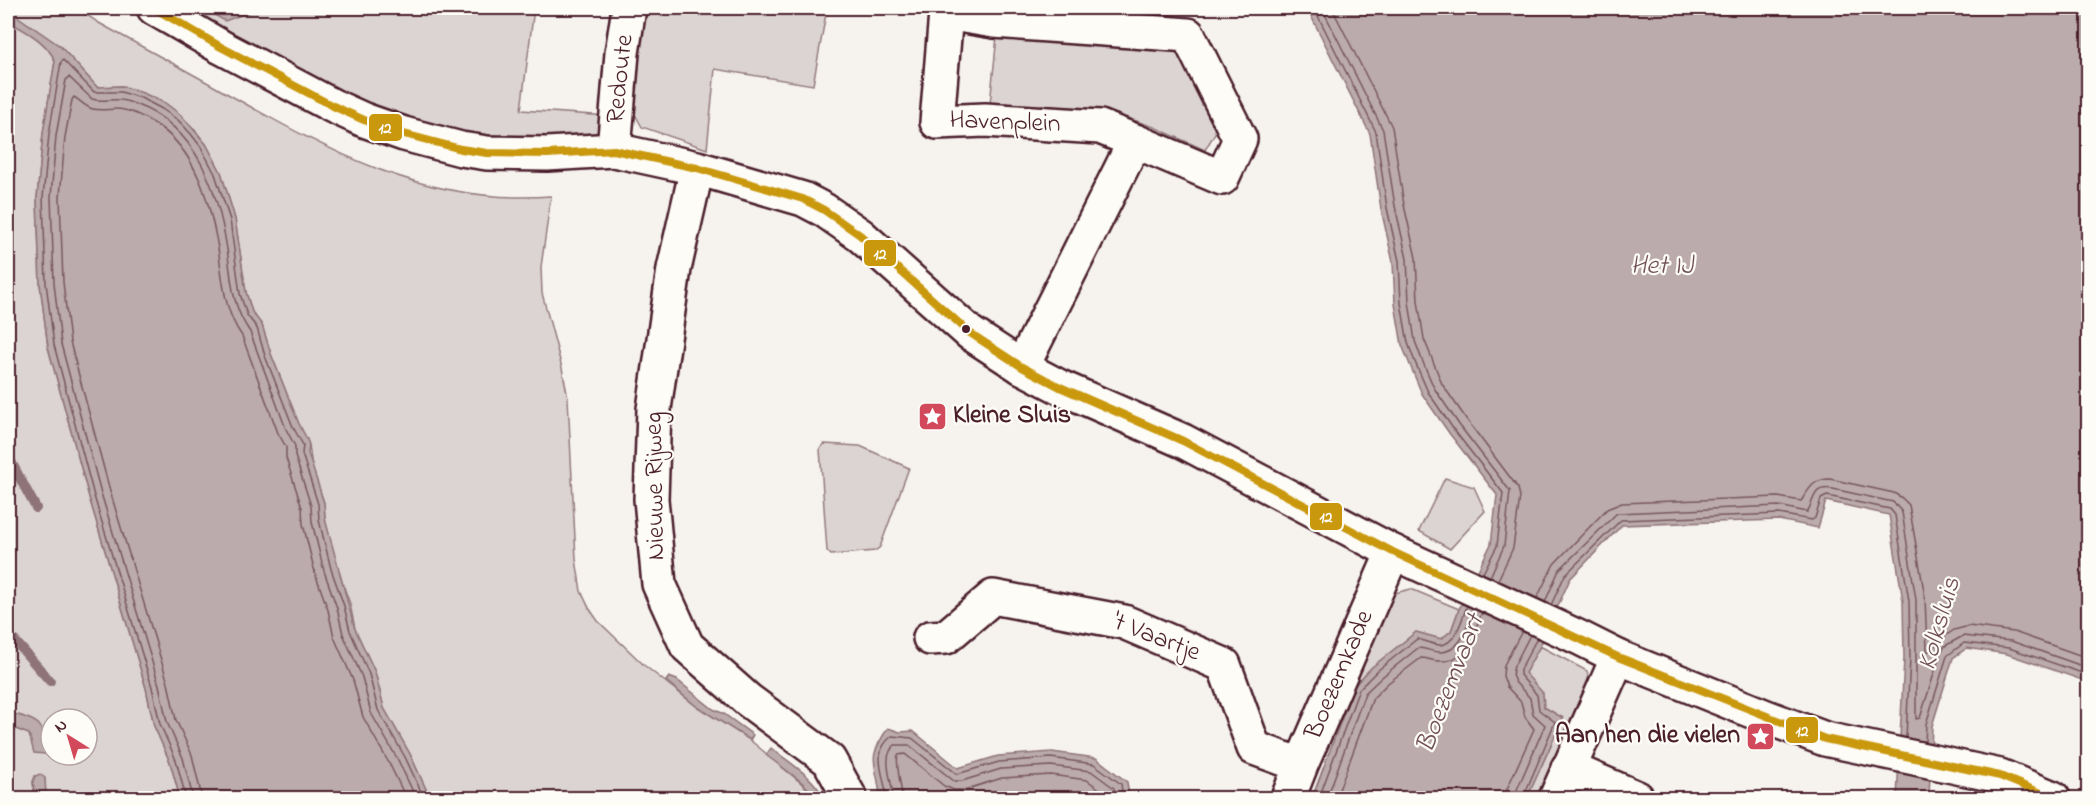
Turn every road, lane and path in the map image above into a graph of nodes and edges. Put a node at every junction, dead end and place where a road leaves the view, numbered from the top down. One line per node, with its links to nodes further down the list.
1 (154, 8): 4 (street)
2 (629, 8): 4 (street, Redoute)
3 (1135, 141): 3 (street, Havenplein); 6 (street)
4 (614, 150): 5 (street)
5 (697, 168): 6 (street); 12 (street, Nieuwe Rijweg)
6 (1022, 367): 7 (street)
7 (1393, 552): 9 (street); 10 (street, Boezemkade)
8 (930, 638): 10 (street, 't Vaartje)
9 (1618, 657): 11 (street); 16 (street)
10 (1301, 765): 13 (street, Boezemkade)
11 (1568, 768): 14 (street); 15 (street)
12 (850, 798)
13 (1288, 798)
14 (1556, 798)
15 (1637, 798)
16 (2053, 798)

